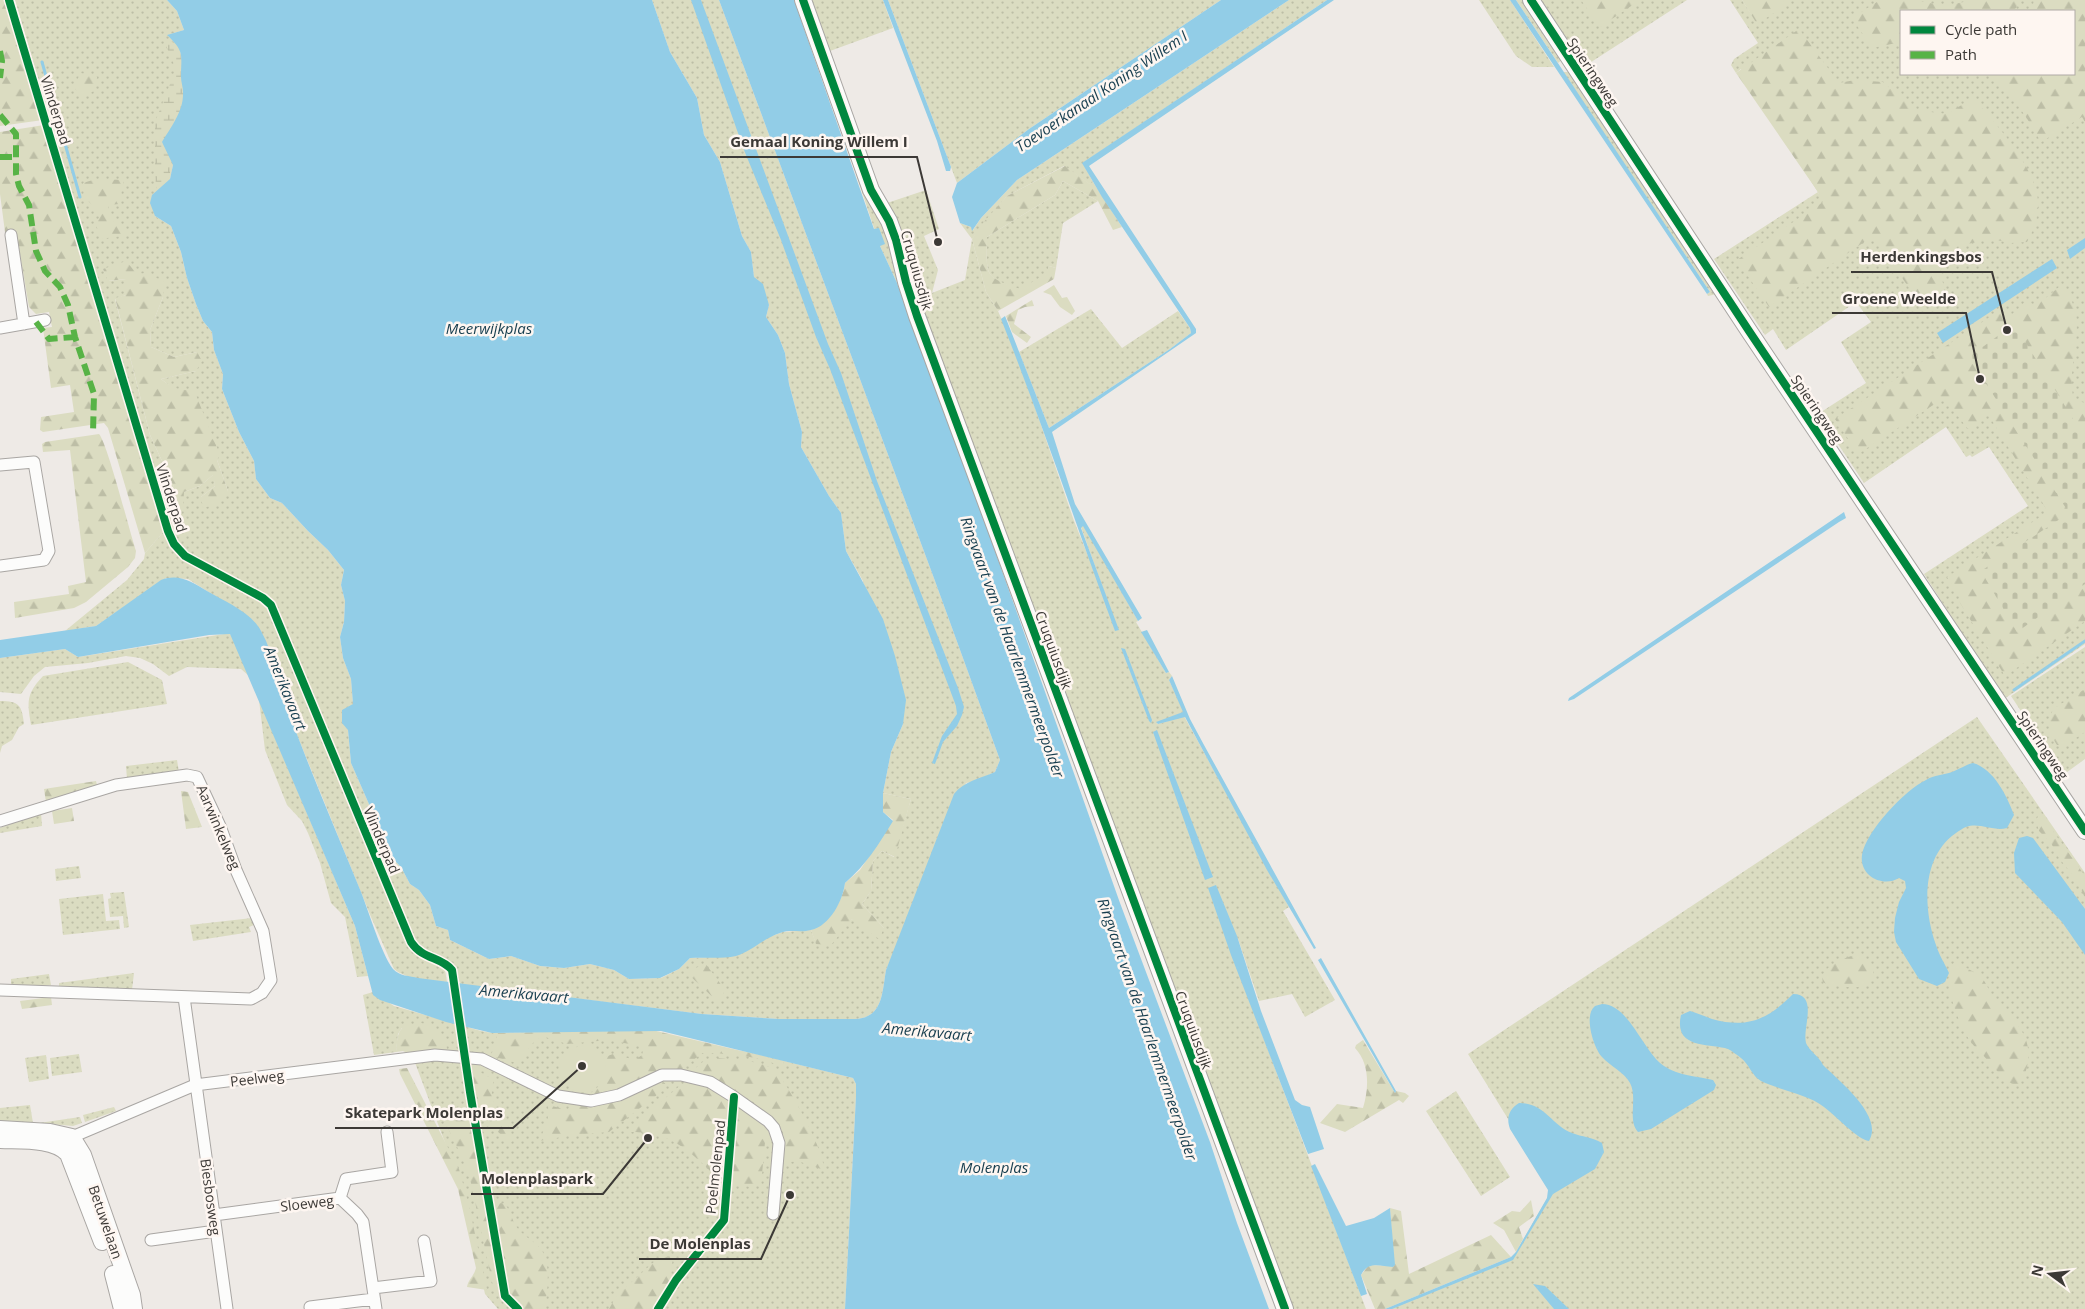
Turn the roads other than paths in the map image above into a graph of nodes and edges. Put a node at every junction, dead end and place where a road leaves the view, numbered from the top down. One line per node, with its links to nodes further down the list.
1 (803, 0): 29 (street, Cruquiusdijk)
2 (1531, 0): 10 (street, Spieringweg)
3 (11, 235): 5 (street)
4 (45, 320): 5 (street)
5 (24, 324): 6 (street)
6 (0, 328)
7 (0, 465): 8 (street)
8 (0, 566)
9 (0, 822): 12 (street, Aarwinkelweg)
10 (2085, 831)
11 (0, 990): 12 (street, Aarwinkelweg)
12 (184, 997): 13 (street)
13 (195, 1085): 17 (street, Peelweg); 19 (street, Peelweg); 20 (street, Biesbosweg)
14 (0, 1129): 17 (street)
15 (387, 1132): 18 (street)
16 (0, 1140): 17 (street)
17 (67, 1142): 26 (street, Betuwelaan); 27 (street, Betuwelaan)
18 (340, 1198): 20 (street, Sloeweg); 24 (street, Sloeweg)
19 (773, 1214)
20 (214, 1215): 21 (street, Biesbosweg)
21 (216, 1231): 22 (street); 28 (street, Biesbosweg)
22 (151, 1240)
23 (424, 1241): 24 (street)
24 (374, 1299): 25 (street)
25 (310, 1307)
26 (122, 1309)
27 (134, 1309)
28 (227, 1309)
29 (1285, 1309)

